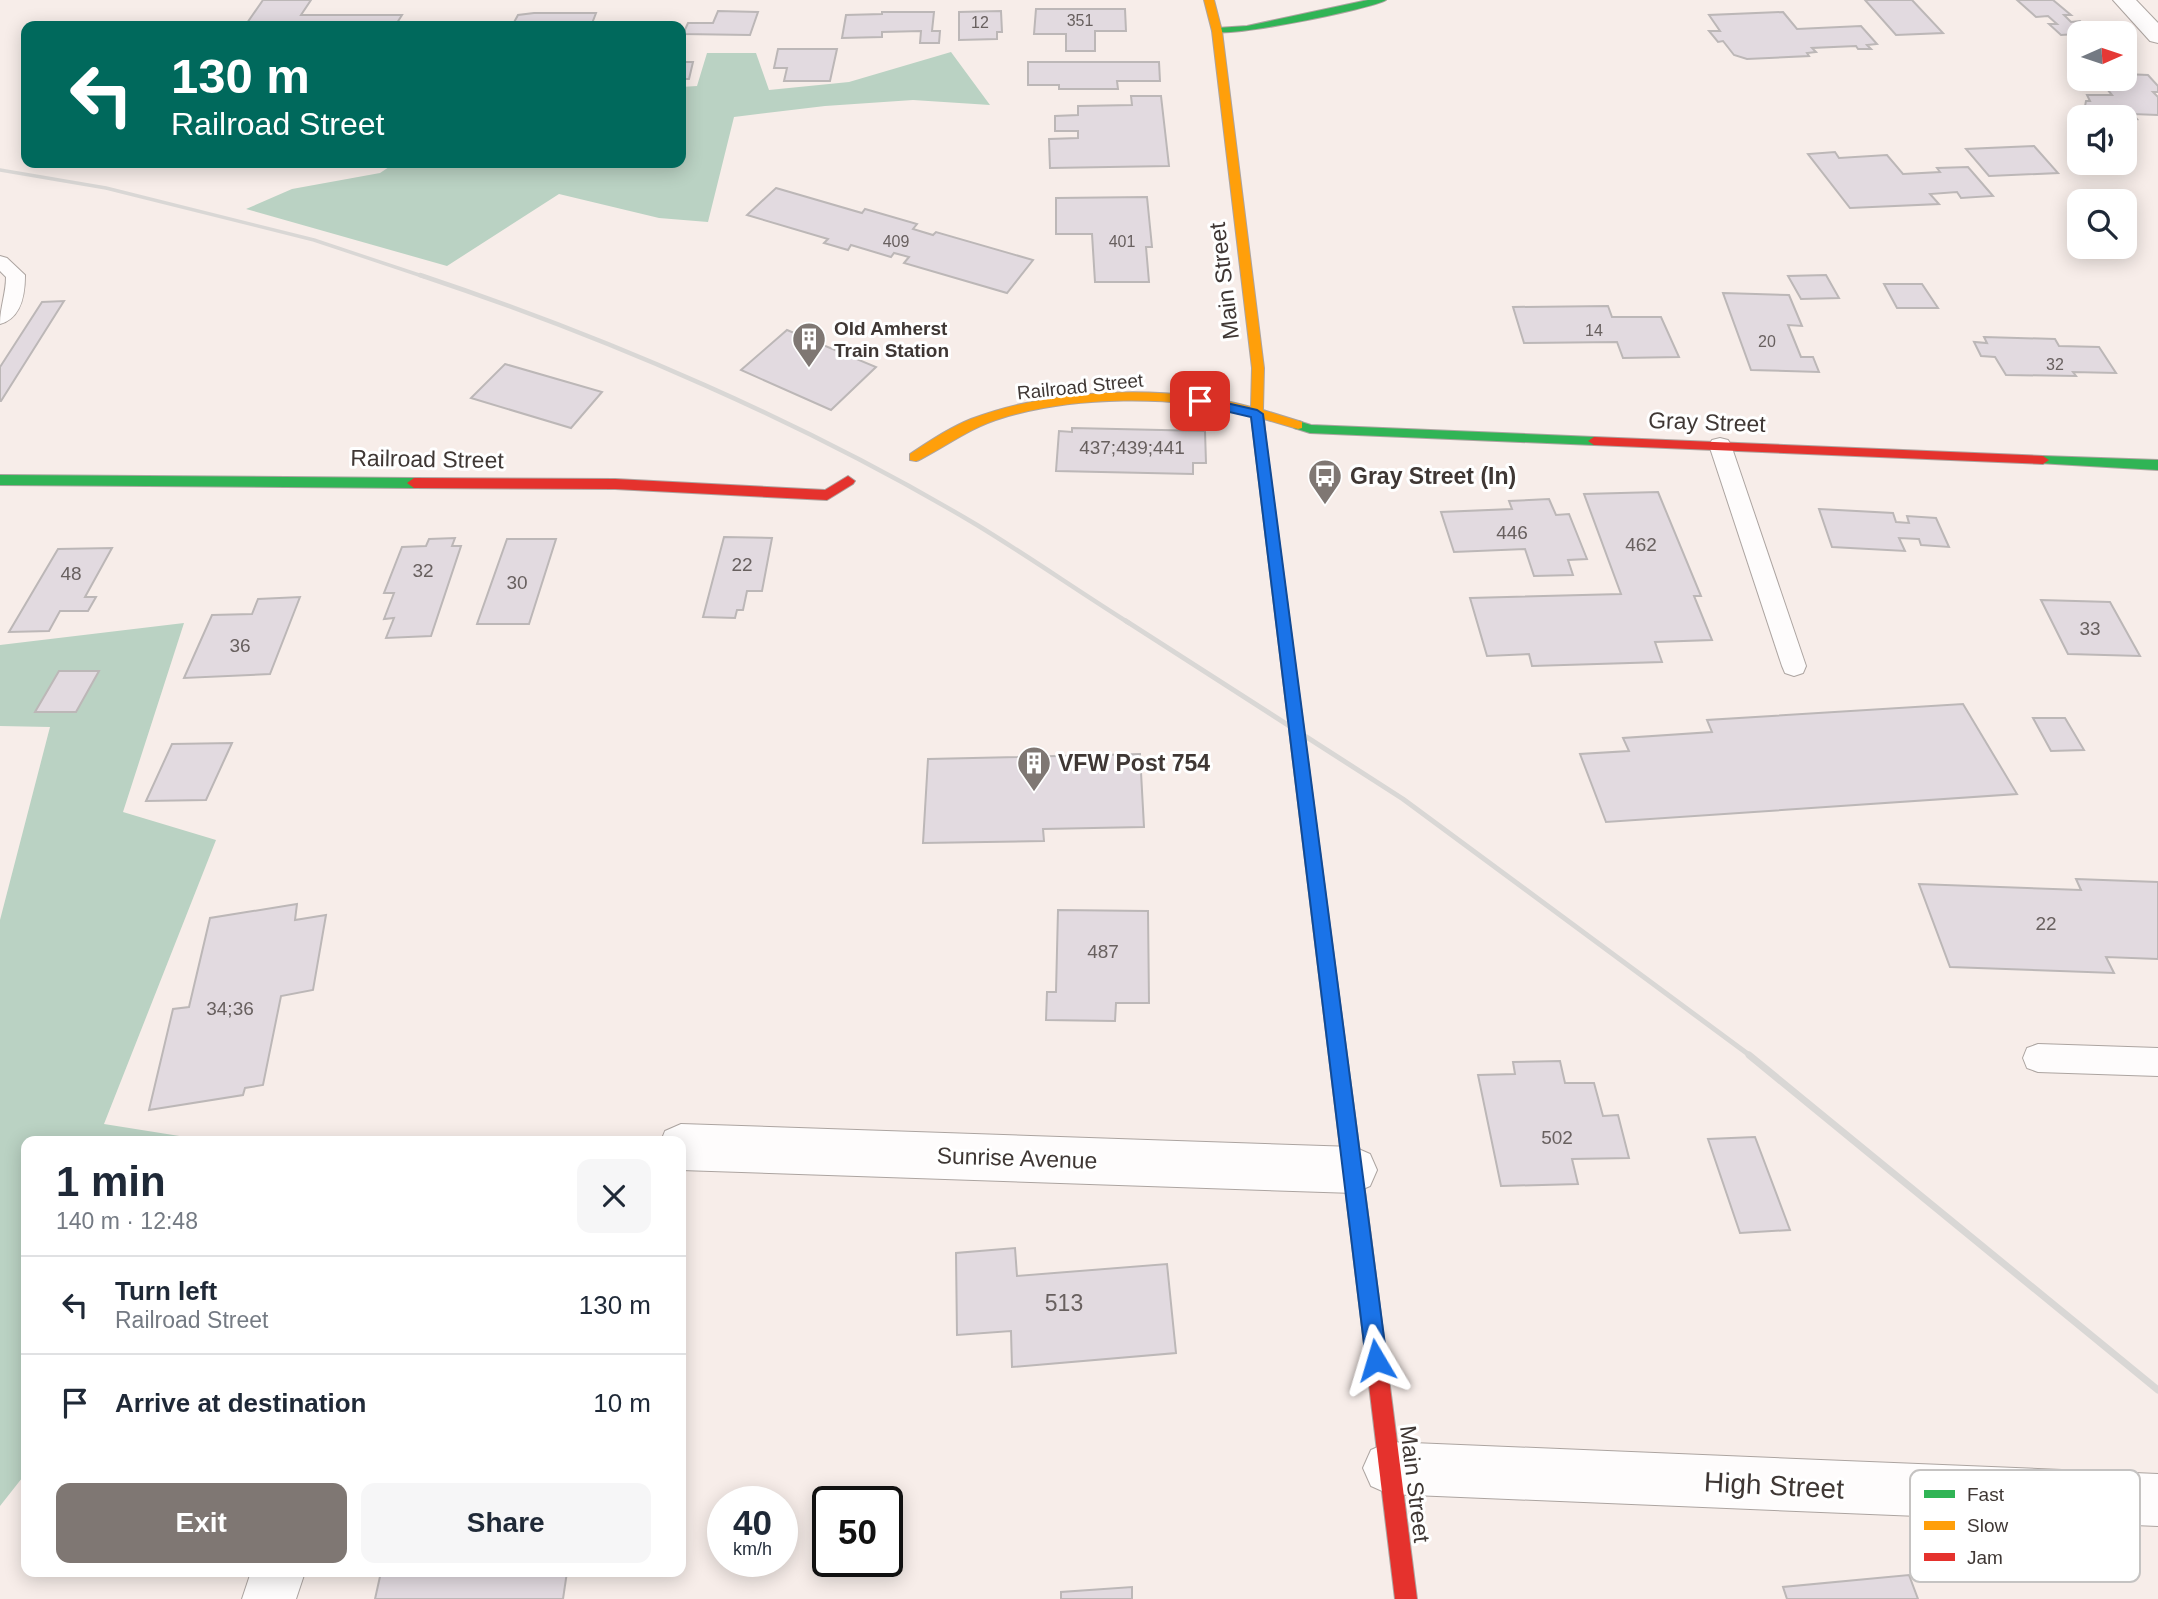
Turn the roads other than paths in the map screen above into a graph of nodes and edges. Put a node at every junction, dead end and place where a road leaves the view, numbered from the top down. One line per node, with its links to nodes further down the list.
1 (1209, 0): 4 (main road, Main Street)
2 (1381, 0): 4 (main road)
3 (2124, 0): 5 (street)
4 (1217, 31): 8 (main road, Main Street)
5 (2158, 36)
6 (0, 262): 7 (lane)
7 (0, 318)
8 (1257, 414): 9 (main road, Gray Street); 10 (main road, Railroad Street); 18 (main road, Main Street)
9 (1720, 444): 11 (main road, Gray Street); 14 (lane)
10 (915, 457)
11 (2158, 465)
12 (0, 480): 13 (main road, Railroad Street)
13 (848, 481)
14 (1794, 666)
15 (2038, 1058): 16 (lane)
16 (2158, 1062)
17 (686, 1147): 18 (street, Sunrise Avenue)
18 (1354, 1170): 19 (main road, Main Street)
19 (1389, 1468): 20 (street, High Street); 25 (main road, Main Street)
20 (1910, 1491)
21 (2140, 1500): 22 (street, High Street)
22 (2158, 1500)
23 (276, 1577): 24 (street)
24 (269, 1599)
25 (1406, 1599)

